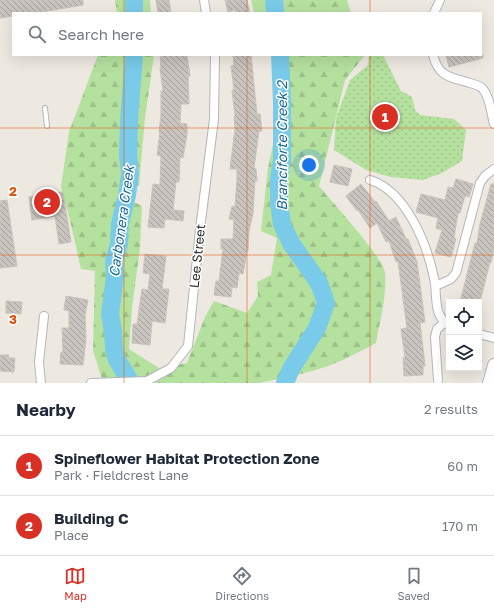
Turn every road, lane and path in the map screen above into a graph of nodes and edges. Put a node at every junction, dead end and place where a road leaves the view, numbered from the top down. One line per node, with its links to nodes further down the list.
1 (204, 0): 3 (street)
2 (440, 0): 4 (street)
3 (206, 12)
4 (434, 12)
5 (215, 56): 21 (street, Lee Street)
6 (433, 56): 8 (street)
7 (45, 108): 9 (lane)
8 (494, 124)
9 (47, 126)
10 (494, 169): 12 (street)
11 (370, 180): 12 (street)
12 (436, 286): 14 (street)
13 (44, 316): 20 (street)
14 (446, 323)
15 (446, 324): 19 (street)
16 (482, 335): 17 (street)
17 (494, 338)
18 (494, 365): 22 (street)
19 (438, 380)
20 (41, 383)
21 (91, 383)
22 (489, 383)

